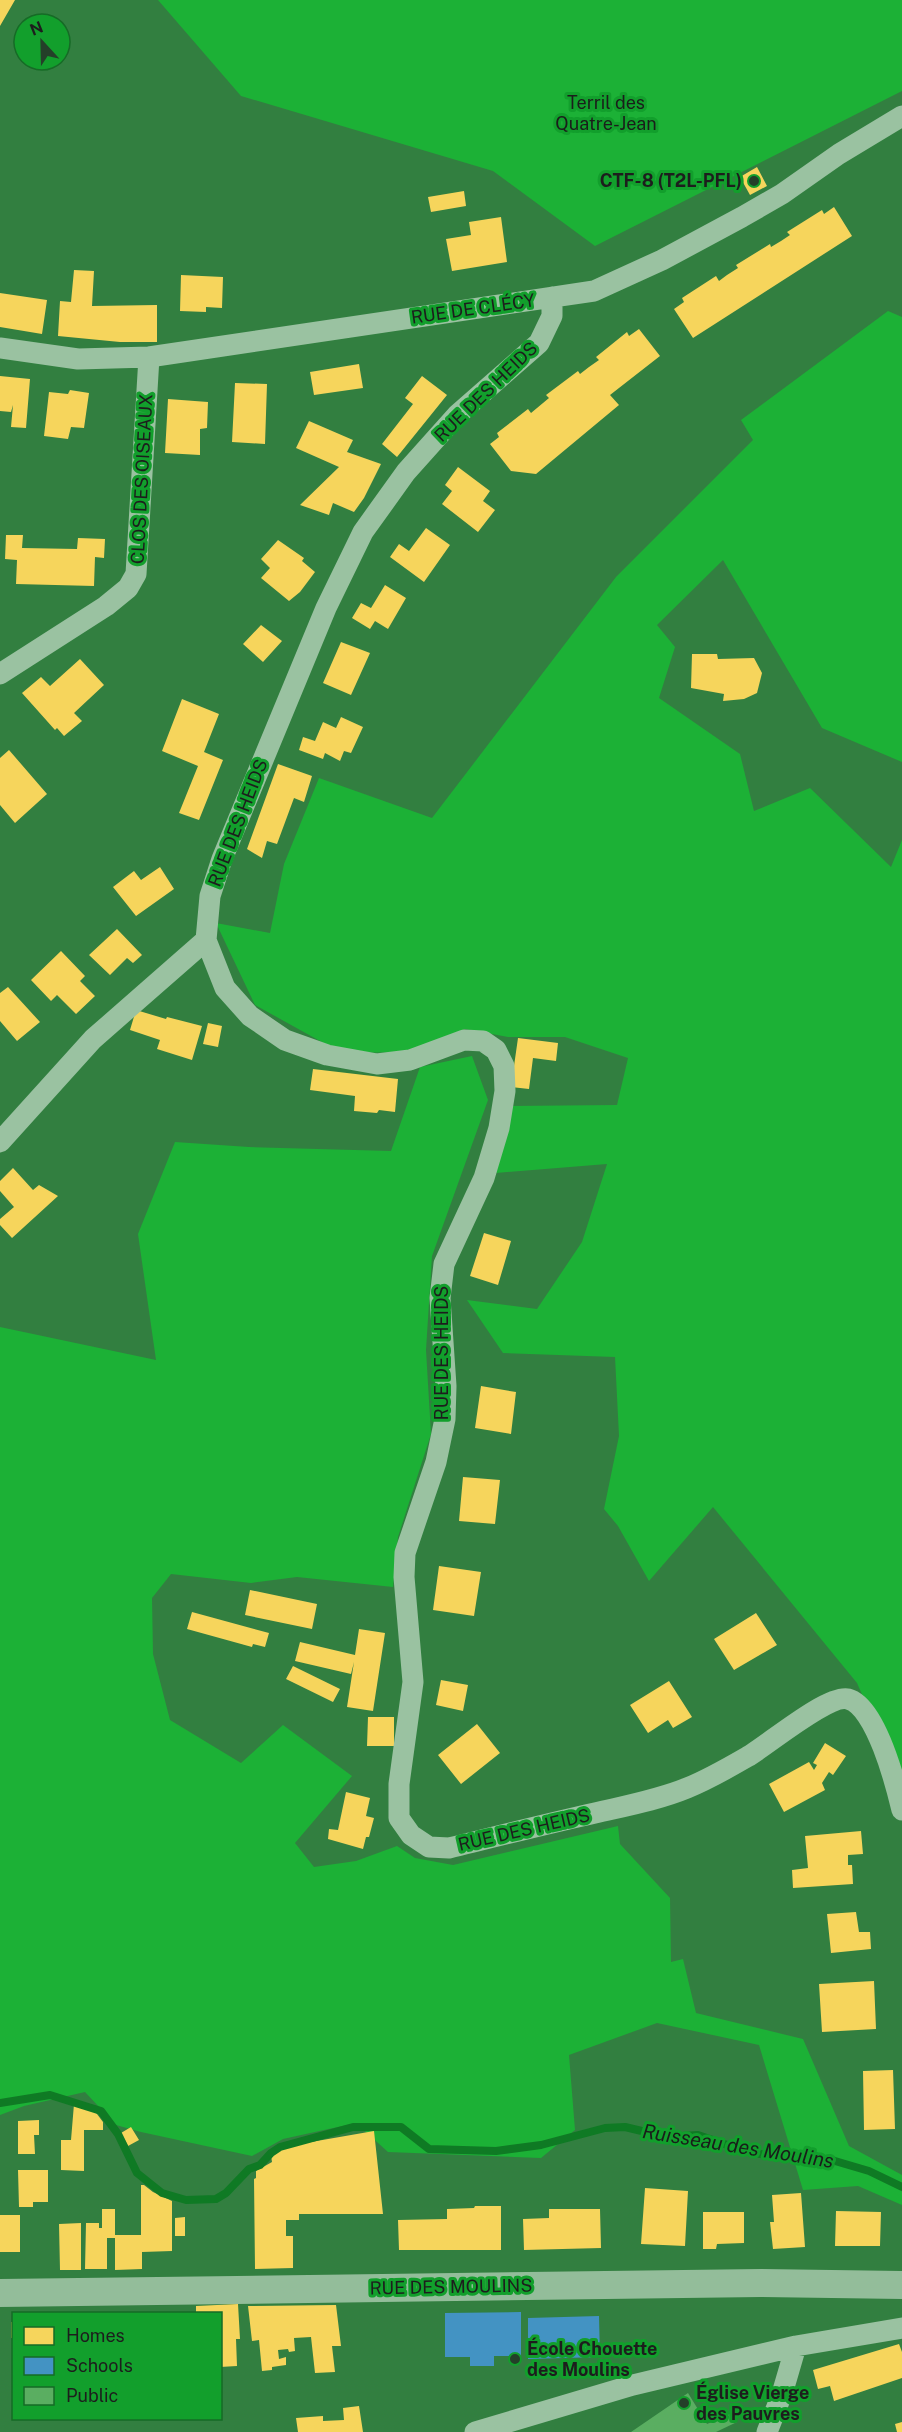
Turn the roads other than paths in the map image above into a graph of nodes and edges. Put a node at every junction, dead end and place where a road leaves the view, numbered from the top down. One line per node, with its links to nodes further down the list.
1 (902, 116): 2 (street, RUE DE CLÉCY)
2 (552, 297): 4 (street, RUE DE CLÉCY); 6 (street, RUE DES HEIDS)
3 (0, 348): 4 (street, RUE DE CLÉCY)
4 (149, 357): 5 (street, CLOS DES OISEAUX)
5 (0, 674)
6 (206, 940): 7 (street); 8 (street, RUE DES HEIDS)
7 (0, 1142)
8 (902, 1810)
9 (902, 2285): 10 (street, RUE DES MOULINS)
10 (0, 2293)
11 (902, 2328): 12 (street)
12 (796, 2346): 13 (street); 14 (street)
13 (475, 2432)
14 (767, 2432)

